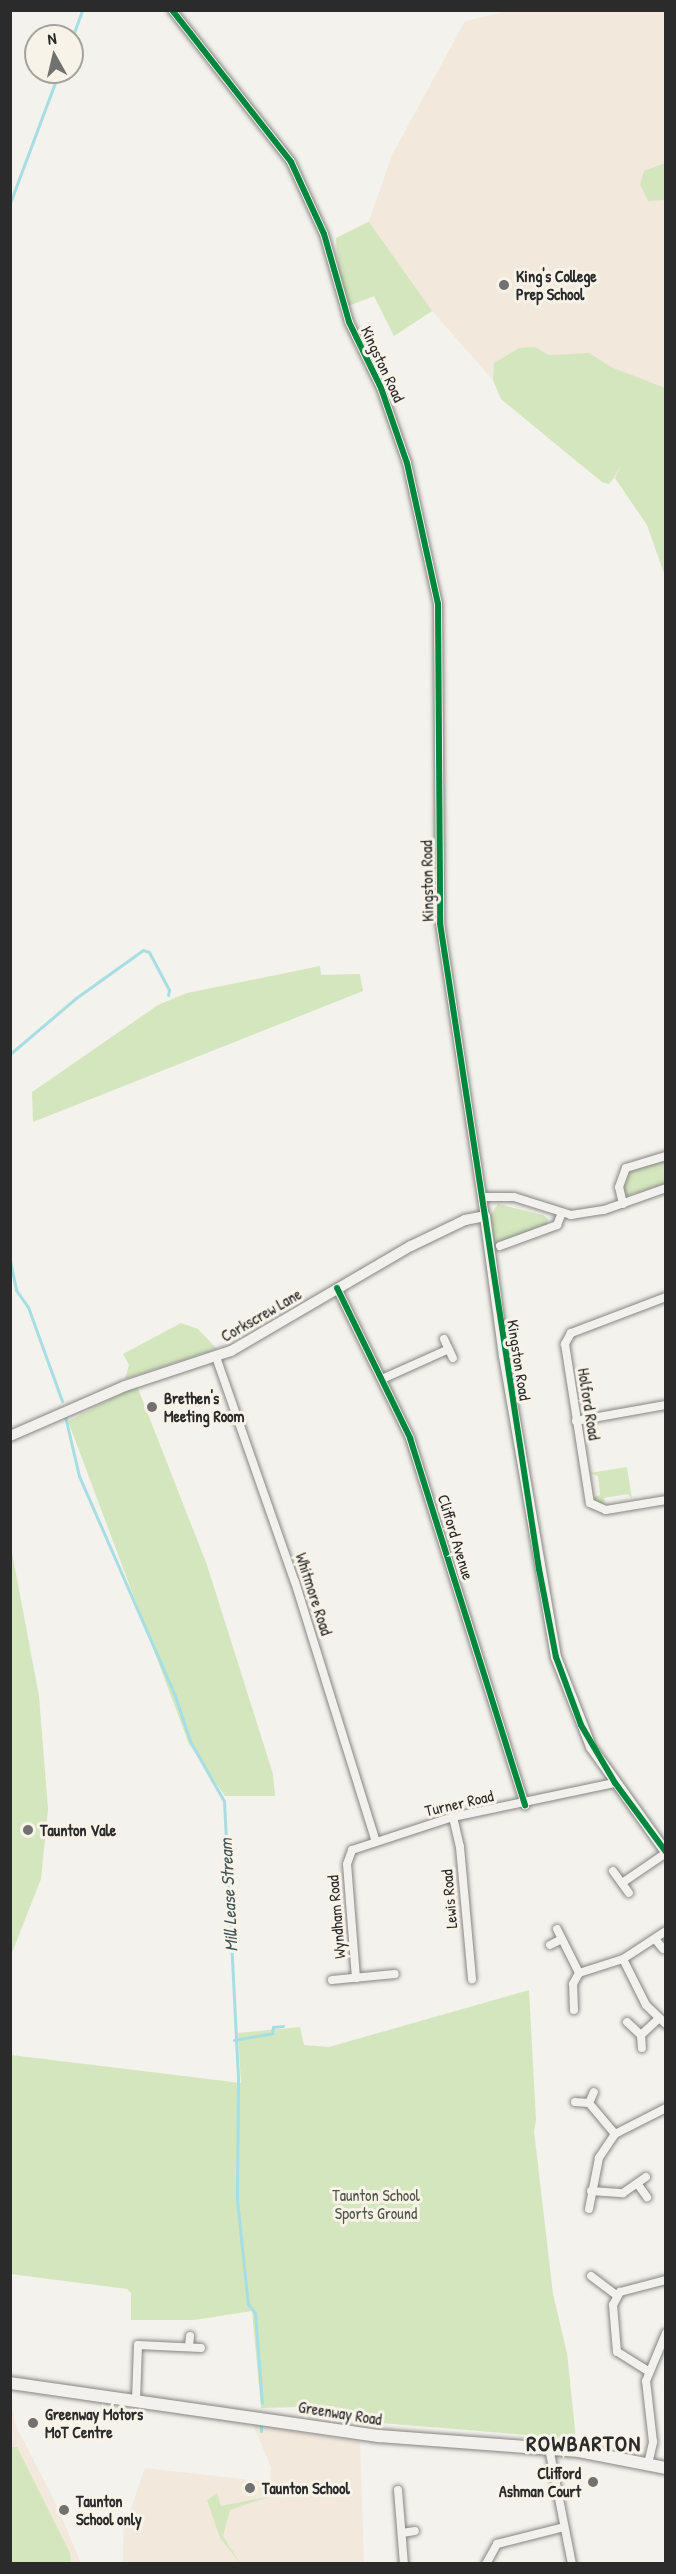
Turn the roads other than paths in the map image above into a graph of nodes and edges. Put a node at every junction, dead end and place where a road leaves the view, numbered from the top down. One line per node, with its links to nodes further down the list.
1 (172, 10): 4 (street, Kingston Road)
2 (666, 1156): 5 (street)
3 (666, 1188): 5 (street)
4 (482, 1197): 6 (street); 7 (street, Kingston Road)
5 (623, 1204): 6 (street)
6 (561, 1215): 8 (street)
7 (485, 1216): 9 (street, Corkscrew Lane); 20 (street, Kingston Road)
8 (500, 1246)
9 (337, 1288): 13 (street, Corkscrew Lane); 15 (street, Clifford Avenue)
10 (666, 1297): 17 (street, Holford Road)
11 (444, 1339): 12 (street)
12 (449, 1349): 14 (street); 15 (street)
13 (216, 1357): 18 (street, Corkscrew Lane); 23 (street, Whitmore Road)
14 (453, 1358)
15 (382, 1379): 21 (street, Clifford Avenue)
16 (666, 1405): 17 (street)
17 (576, 1421): 19 (street, Holford Road)
18 (10, 1436)
19 (666, 1500)
20 (615, 1783): 21 (street, Turner Road); 24 (street, Kingston Road)
21 (525, 1805): 22 (street, Turner Road)
22 (453, 1817): 23 (street, Turner Road); 39 (street, Lewis Road)
23 (376, 1842): 25 (street, Turner Road)
24 (666, 1852): 27 (street)
25 (349, 1854): 38 (street, Wyndham Road)
26 (613, 1870): 27 (street)
27 (622, 1883): 28 (street)
28 (629, 1893)
29 (557, 1929): 31 (street)
30 (666, 1931): 32 (street)
31 (562, 1939): 33 (street); 36 (street)
32 (655, 1939): 34 (street); 35 (street)
33 (550, 1945)
34 (663, 1949)
35 (622, 1959): 36 (street); 42 (street)
36 (579, 1973): 41 (street)
37 (395, 1974): 38 (street, Wyndham Road)
38 (356, 1978): 40 (street, Wyndham Road)
39 (472, 1979)
40 (332, 1980)
41 (574, 2010)
42 (662, 2021): 44 (street)
43 (627, 2022): 44 (street)
44 (641, 2034): 45 (street)
45 (642, 2048)
46 (594, 2092): 48 (street)
47 (575, 2102): 48 (street)
48 (589, 2103): 50 (street)
49 (666, 2108): 50 (street)
50 (615, 2134): 53 (street)
51 (646, 2177): 52 (street)
52 (639, 2186): 53 (street); 54 (street)
53 (591, 2191): 55 (street)
54 (647, 2197)
55 (589, 2209)
56 (591, 2276): 58 (street)
57 (666, 2280): 58 (street)
58 (616, 2295): 61 (street)
59 (666, 2332): 61 (street)
60 (201, 2348): 63 (street)
61 (648, 2371): 65 (street)
62 (10, 2383): 63 (main road, Greenway Road)
63 (136, 2400): 64 (main road, Greenway Road)
64 (549, 2448): 65 (main road, Greenway Road); 68 (street)
65 (648, 2464): 66 (main road, Greenway Road)
66 (666, 2468)
67 (398, 2490): 70 (street)
68 (564, 2527): 72 (street); 73 (street)
69 (415, 2531): 70 (street)
70 (402, 2533): 71 (street)
71 (404, 2564)
72 (486, 2564)
73 (572, 2564)

